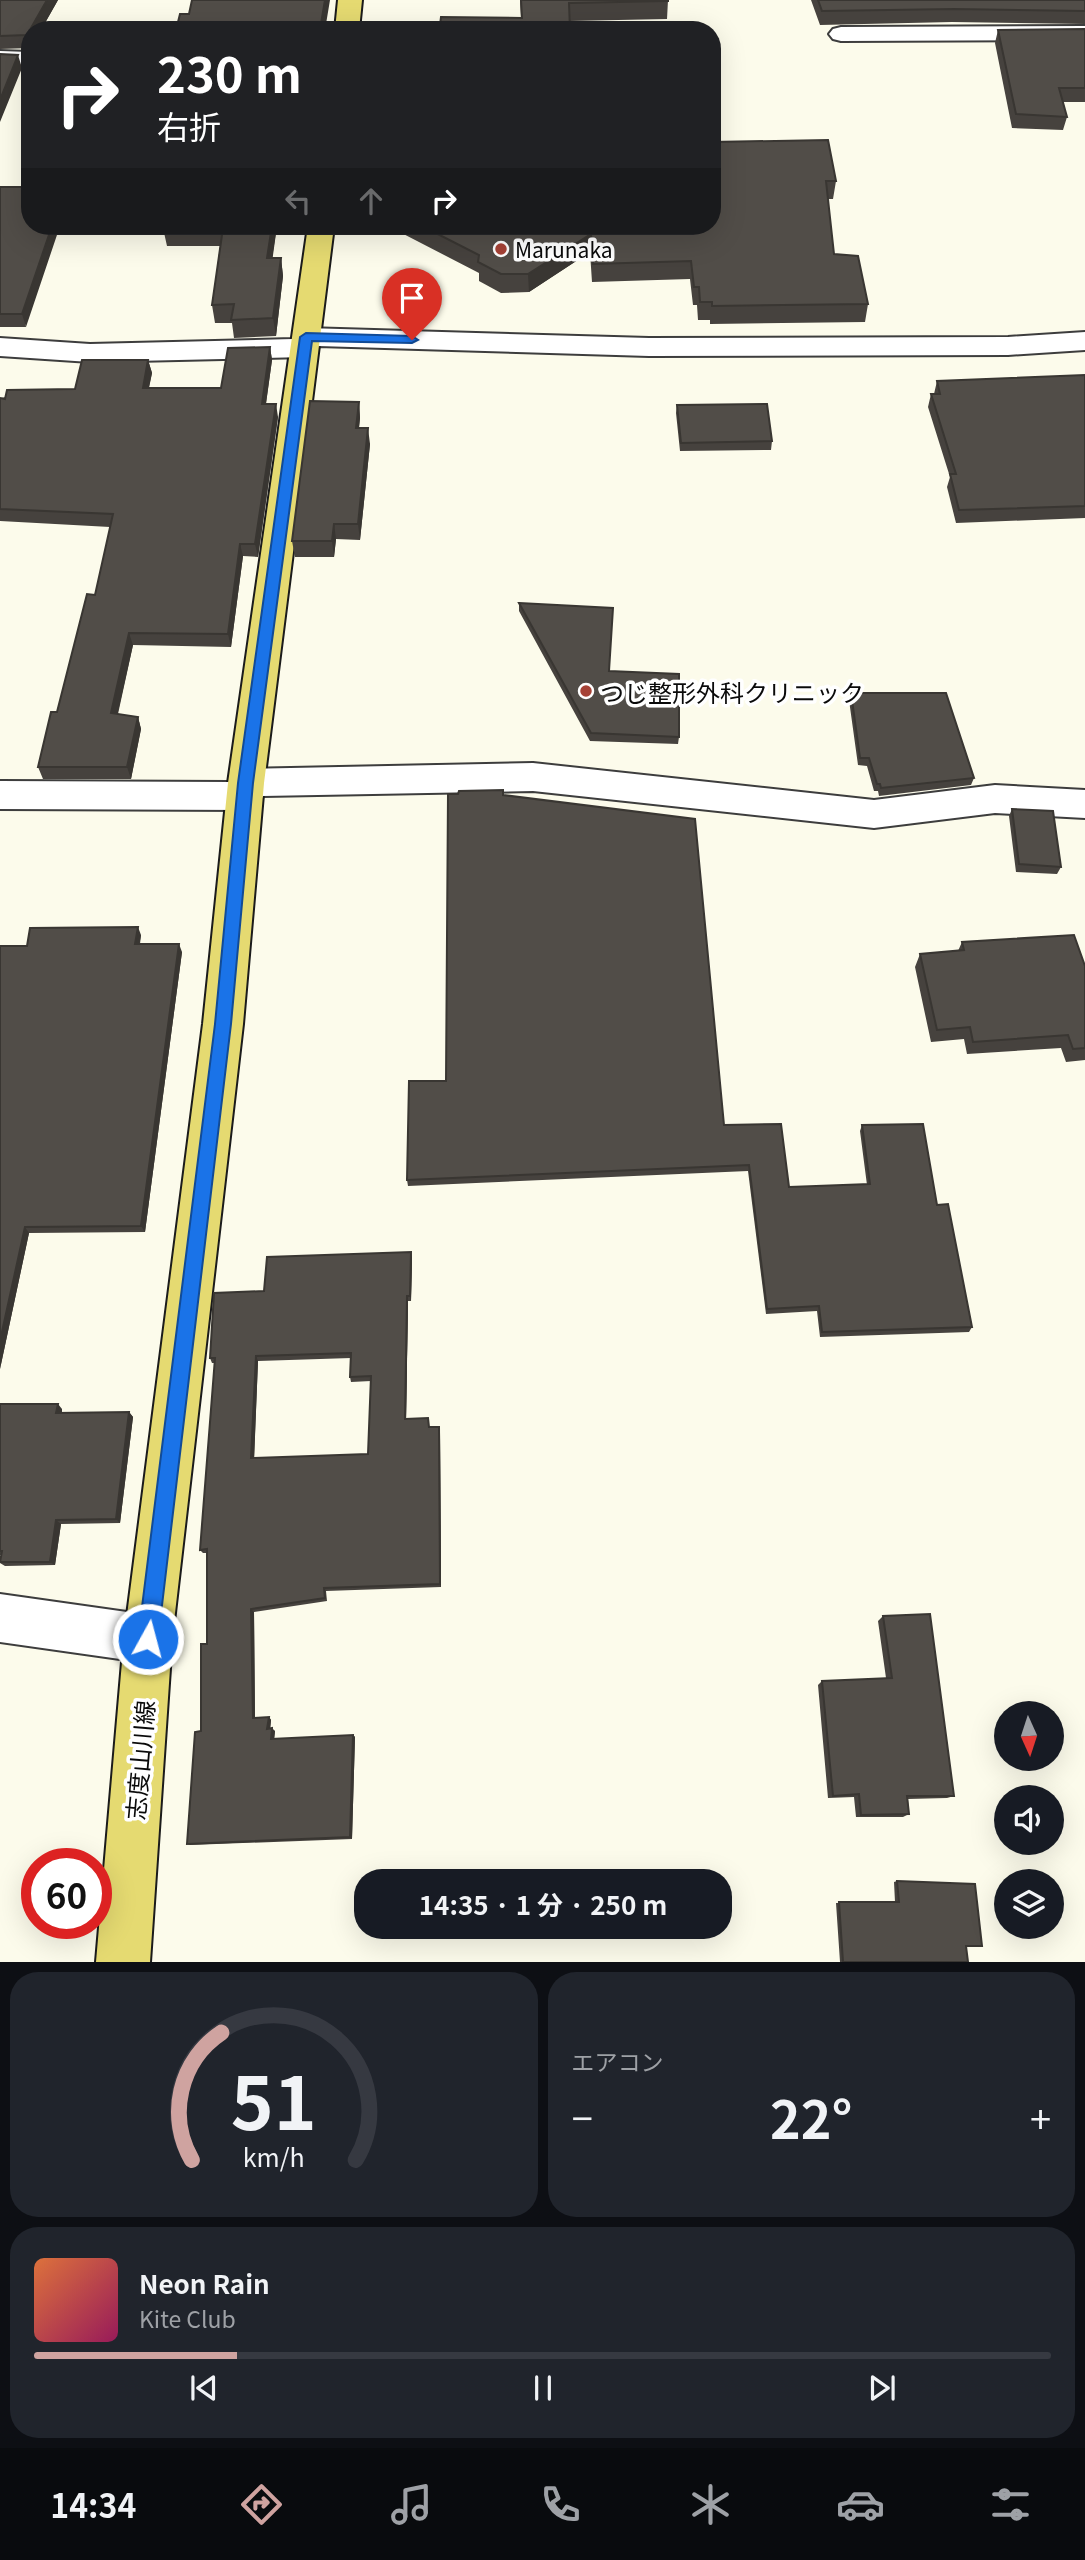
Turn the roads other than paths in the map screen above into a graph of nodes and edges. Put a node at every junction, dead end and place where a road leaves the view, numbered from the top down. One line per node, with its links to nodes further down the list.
1 (350, 0): 2 (main road)
2 (348, 21)
3 (1085, 33): 4 (street)
4 (841, 34)
5 (0, 58): 6 (street)
6 (21, 59)
7 (320, 235): 9 (main road, 志度山川線)
8 (1085, 341): 9 (street)
9 (305, 343): 10 (street); 11 (main road, 志度山川線)
10 (0, 347)
11 (246, 789): 12 (street); 13 (street); 15 (main road, 志度山川線)
12 (0, 795)
13 (1085, 804)
14 (0, 1618): 15 (street)
15 (148, 1639): 16 (main road, 志度山川線)
16 (123, 1962)

